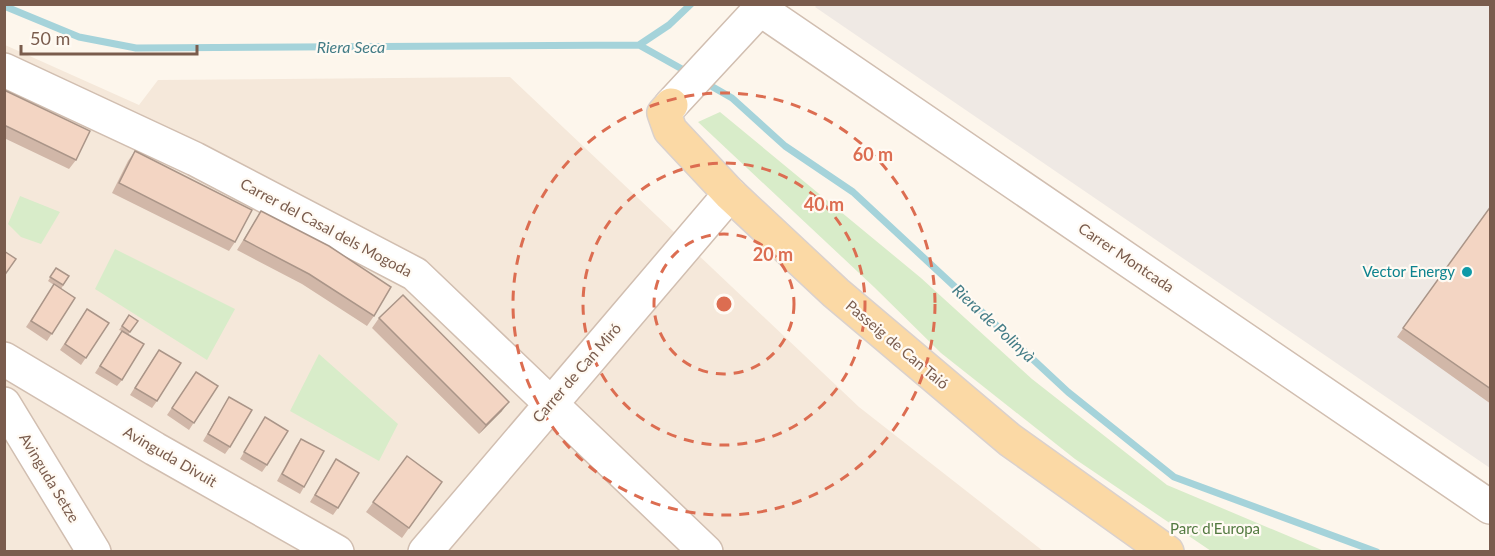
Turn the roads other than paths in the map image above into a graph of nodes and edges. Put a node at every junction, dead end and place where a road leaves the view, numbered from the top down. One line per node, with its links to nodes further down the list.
1 (764, 7): 3 (street, Carrer Montcada); 8 (street, Carrer Montcada)
2 (4, 70): 7 (street, Carrer del Casal dels Mogoda)
3 (671, 105): 4 (main road, Passeig de Can Taió)
4 (730, 194): 7 (street, Carrer de Can Miró); 13 (main road, Passeig de Can Taió)
5 (4, 359): 10 (street, Avinguda Divuit)
6 (4, 404): 9 (street, Avinguda Setze)
7 (550, 404): 11 (street, Carrer de Can Miró); 12 (street, Carrer del Casal dels Mogoda)
8 (1491, 507)
9 (94, 552)
10 (337, 552)
11 (425, 552)
12 (706, 552)
13 (1167, 552)

